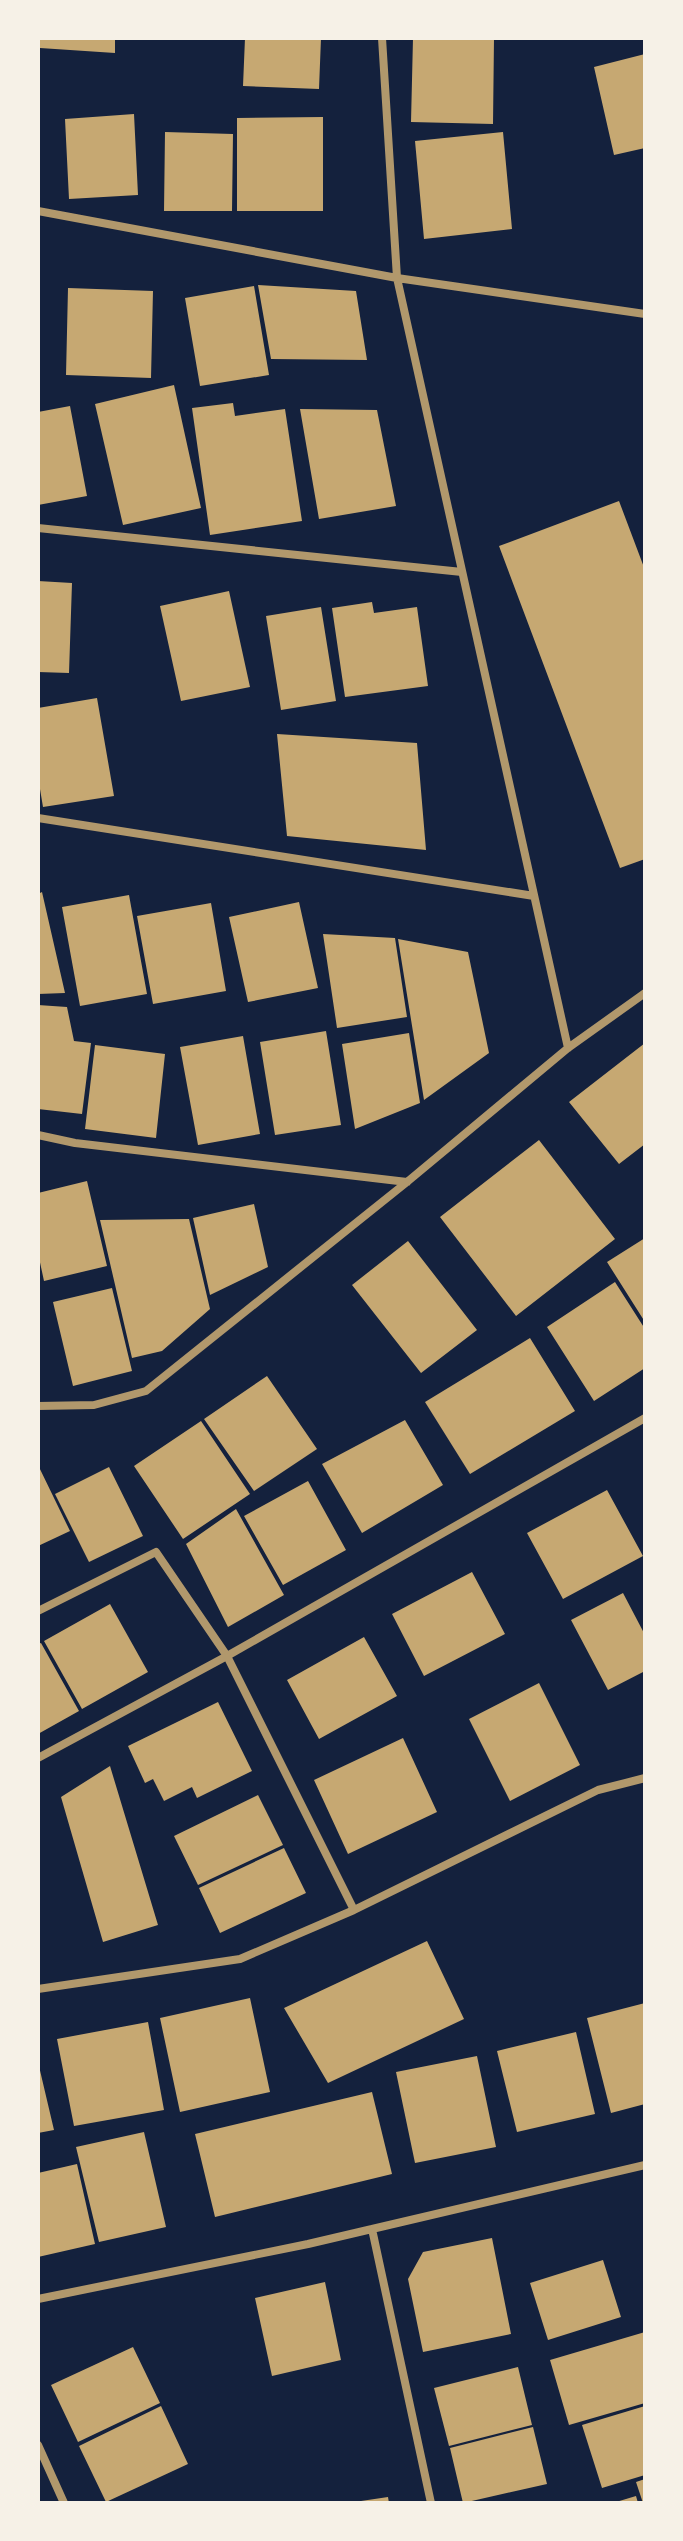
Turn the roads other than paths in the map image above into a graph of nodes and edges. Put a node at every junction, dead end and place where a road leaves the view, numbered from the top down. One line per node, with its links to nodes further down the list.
1 (382, 38): 3 (street)
2 (38, 211): 3 (street)
3 (397, 278): 4 (street); 6 (street)
4 (645, 314)
5 (38, 528): 6 (street)
6 (462, 572): 8 (street)
7 (38, 818): 8 (street)
8 (534, 896): 10 (street)
9 (645, 993): 10 (street)
10 (568, 1048): 12 (street)
11 (38, 1135): 12 (street)
12 (407, 1182): 13 (street)
13 (38, 1406)
14 (645, 1418): 16 (street)
15 (38, 1611): 16 (street)
16 (227, 1656): 17 (street); 19 (street)
17 (38, 1758)
18 (645, 1778): 19 (street)
19 (354, 1910): 20 (street)
20 (38, 1989)
21 (645, 2165): 22 (street)
22 (372, 2229): 23 (street); 26 (street)
23 (38, 2299)
24 (38, 2445): 25 (street)
25 (64, 2503)
26 (431, 2503)

